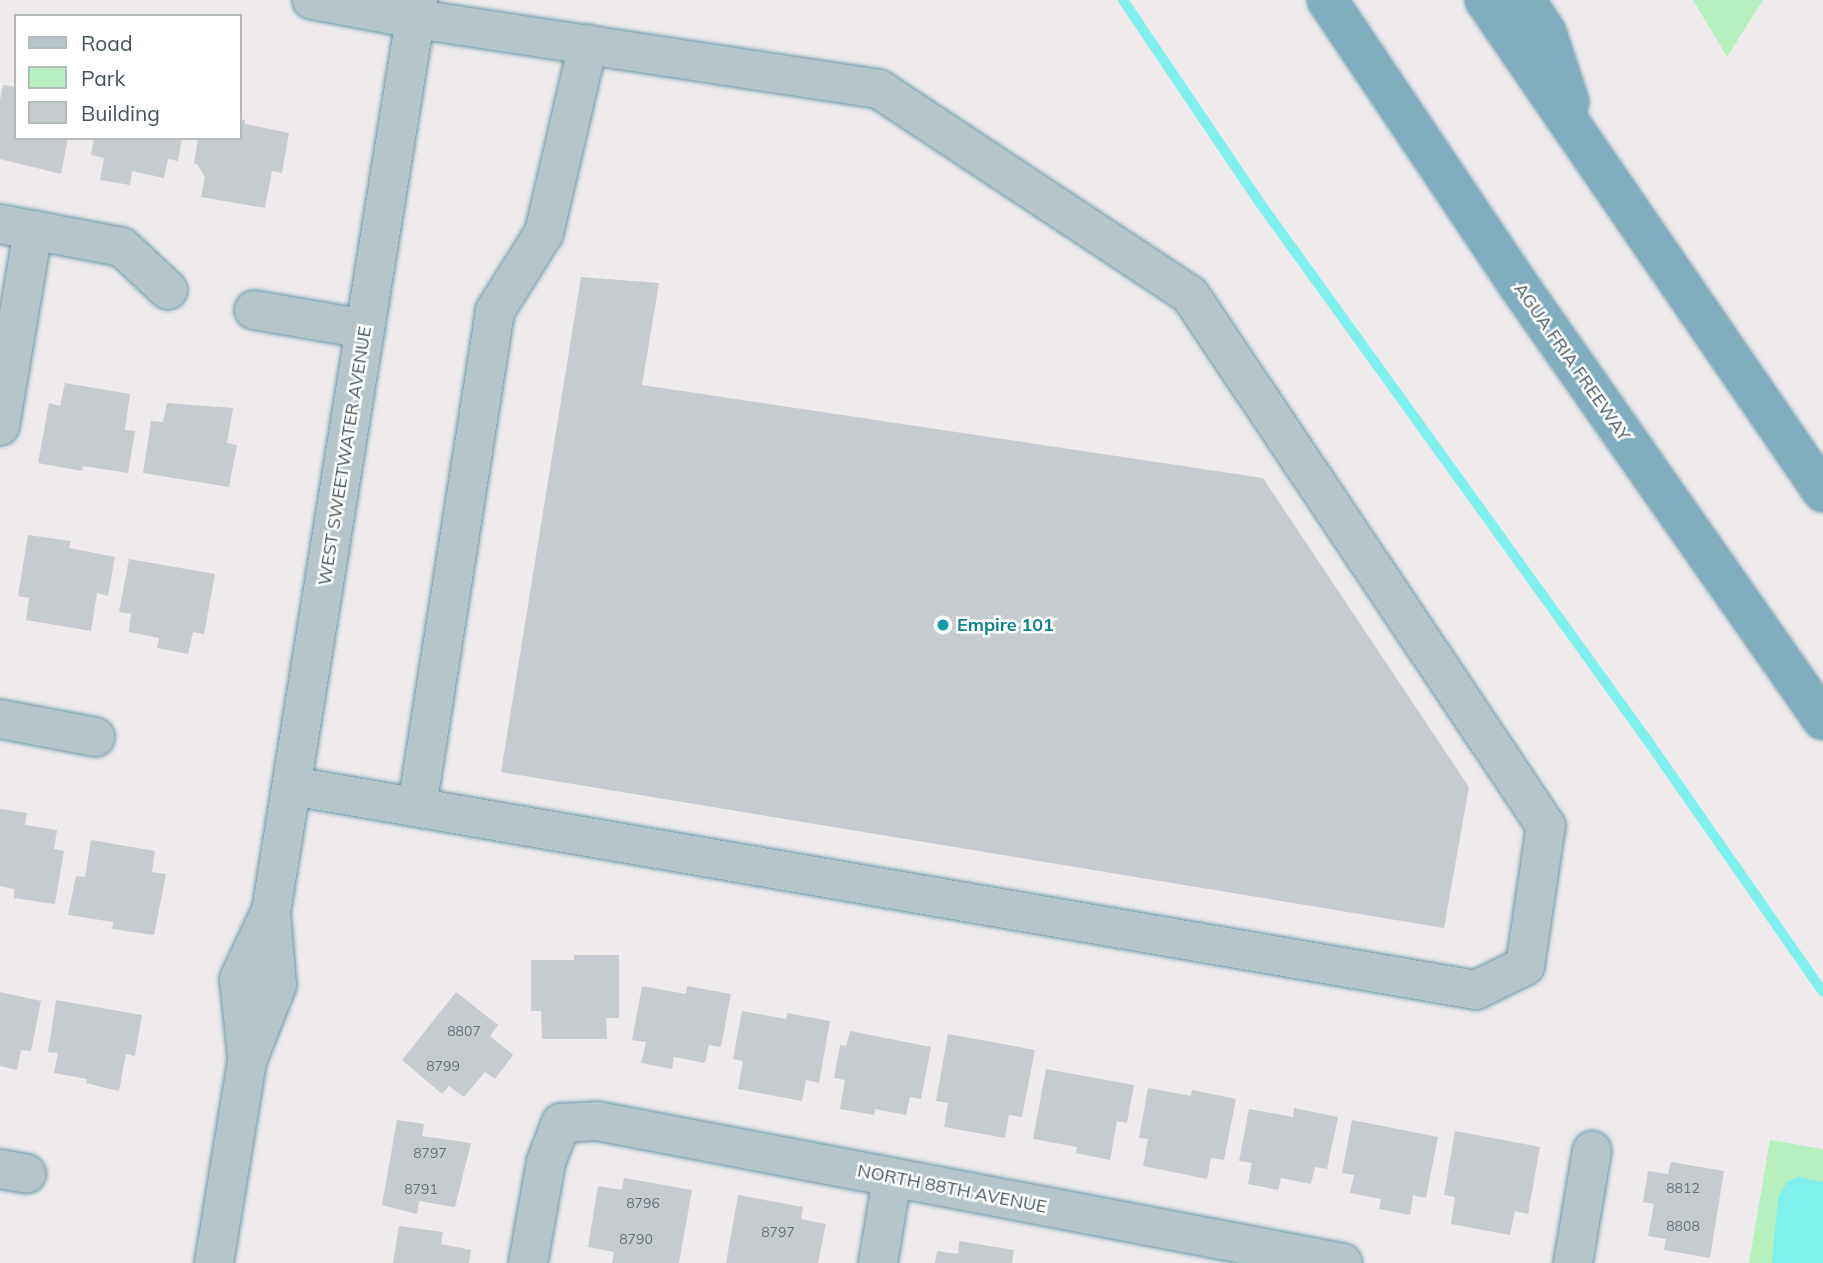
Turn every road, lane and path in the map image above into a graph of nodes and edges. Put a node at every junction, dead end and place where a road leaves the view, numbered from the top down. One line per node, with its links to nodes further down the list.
1 (312, 0): 5 (street)
2 (1327, 0): 15 (highway, AGUA FRIA FREEWAY)
3 (1485, 0): 7 (highway)
4 (1525, 0): 7 (highway)
5 (417, 10): 6 (street); 11 (street, WEST SWEETWATER AVENUE)
6 (588, 44): 18 (street); 18 (street)
7 (1581, 141): 13 (highway)
8 (16, 227): 9 (street); 12 (street)
9 (168, 290)
10 (254, 310): 11 (street)
11 (365, 329): 17 (street, WEST SWEETWATER AVENUE)
12 (0, 426)
13 (1823, 492)
14 (0, 719): 16 (street)
15 (1823, 720)
16 (95, 737)
17 (292, 786): 18 (street); 22 (street, WEST SWEETWATER AVENUE)
18 (416, 807)
19 (1592, 1151): 26 (street)
20 (892, 1178): 21 (street, NORTH 88TH AVENUE); 23 (street, NORTH 88TH AVENUE); 24 (street)
21 (1227, 1252): 25 (street, NORTH 88TH AVENUE)
22 (214, 1263)
23 (528, 1263)
24 (878, 1263)
25 (1343, 1263)
26 (1573, 1263)

